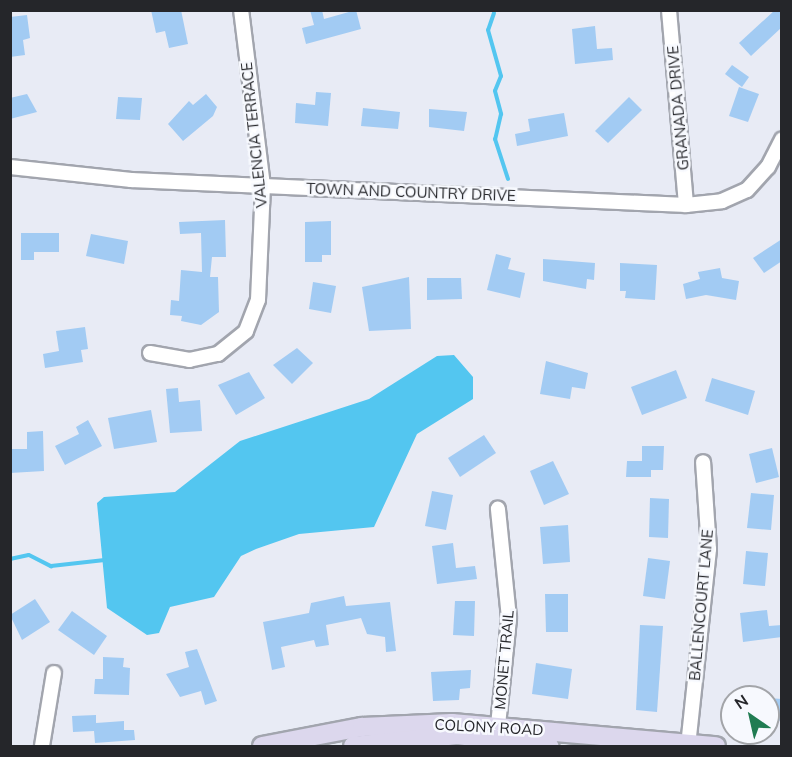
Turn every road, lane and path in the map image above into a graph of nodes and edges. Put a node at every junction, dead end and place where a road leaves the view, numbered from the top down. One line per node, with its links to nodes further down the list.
1 (241, 10): 5 (street, VALENCIA TERRACE)
2 (669, 10): 6 (street, GRANADA DRIVE)
3 (782, 139): 6 (street, TOWN AND COUNTRY DRIVE)
4 (10, 167): 5 (street, TOWN AND COUNTRY DRIVE)
5 (263, 186): 6 (street, TOWN AND COUNTRY DRIVE); 7 (street, VALENCIA TERRACE)
6 (686, 205)
7 (150, 352)
8 (703, 462): 12 (street, BALLENCOURT LANE)
9 (498, 509): 11 (street, MONET TRAIL)
10 (54, 673): 13 (street)
11 (497, 733): 12 (main road, COLONY ROAD); 14 (main road, COLONY ROAD); 15 (main road, COLONY ROAD); 16 (main road, COLONY ROAD)
12 (688, 745): 17 (main road, COLONY ROAD)
13 (42, 747)
14 (262, 747)
15 (353, 747)
16 (549, 747)
17 (716, 747)

